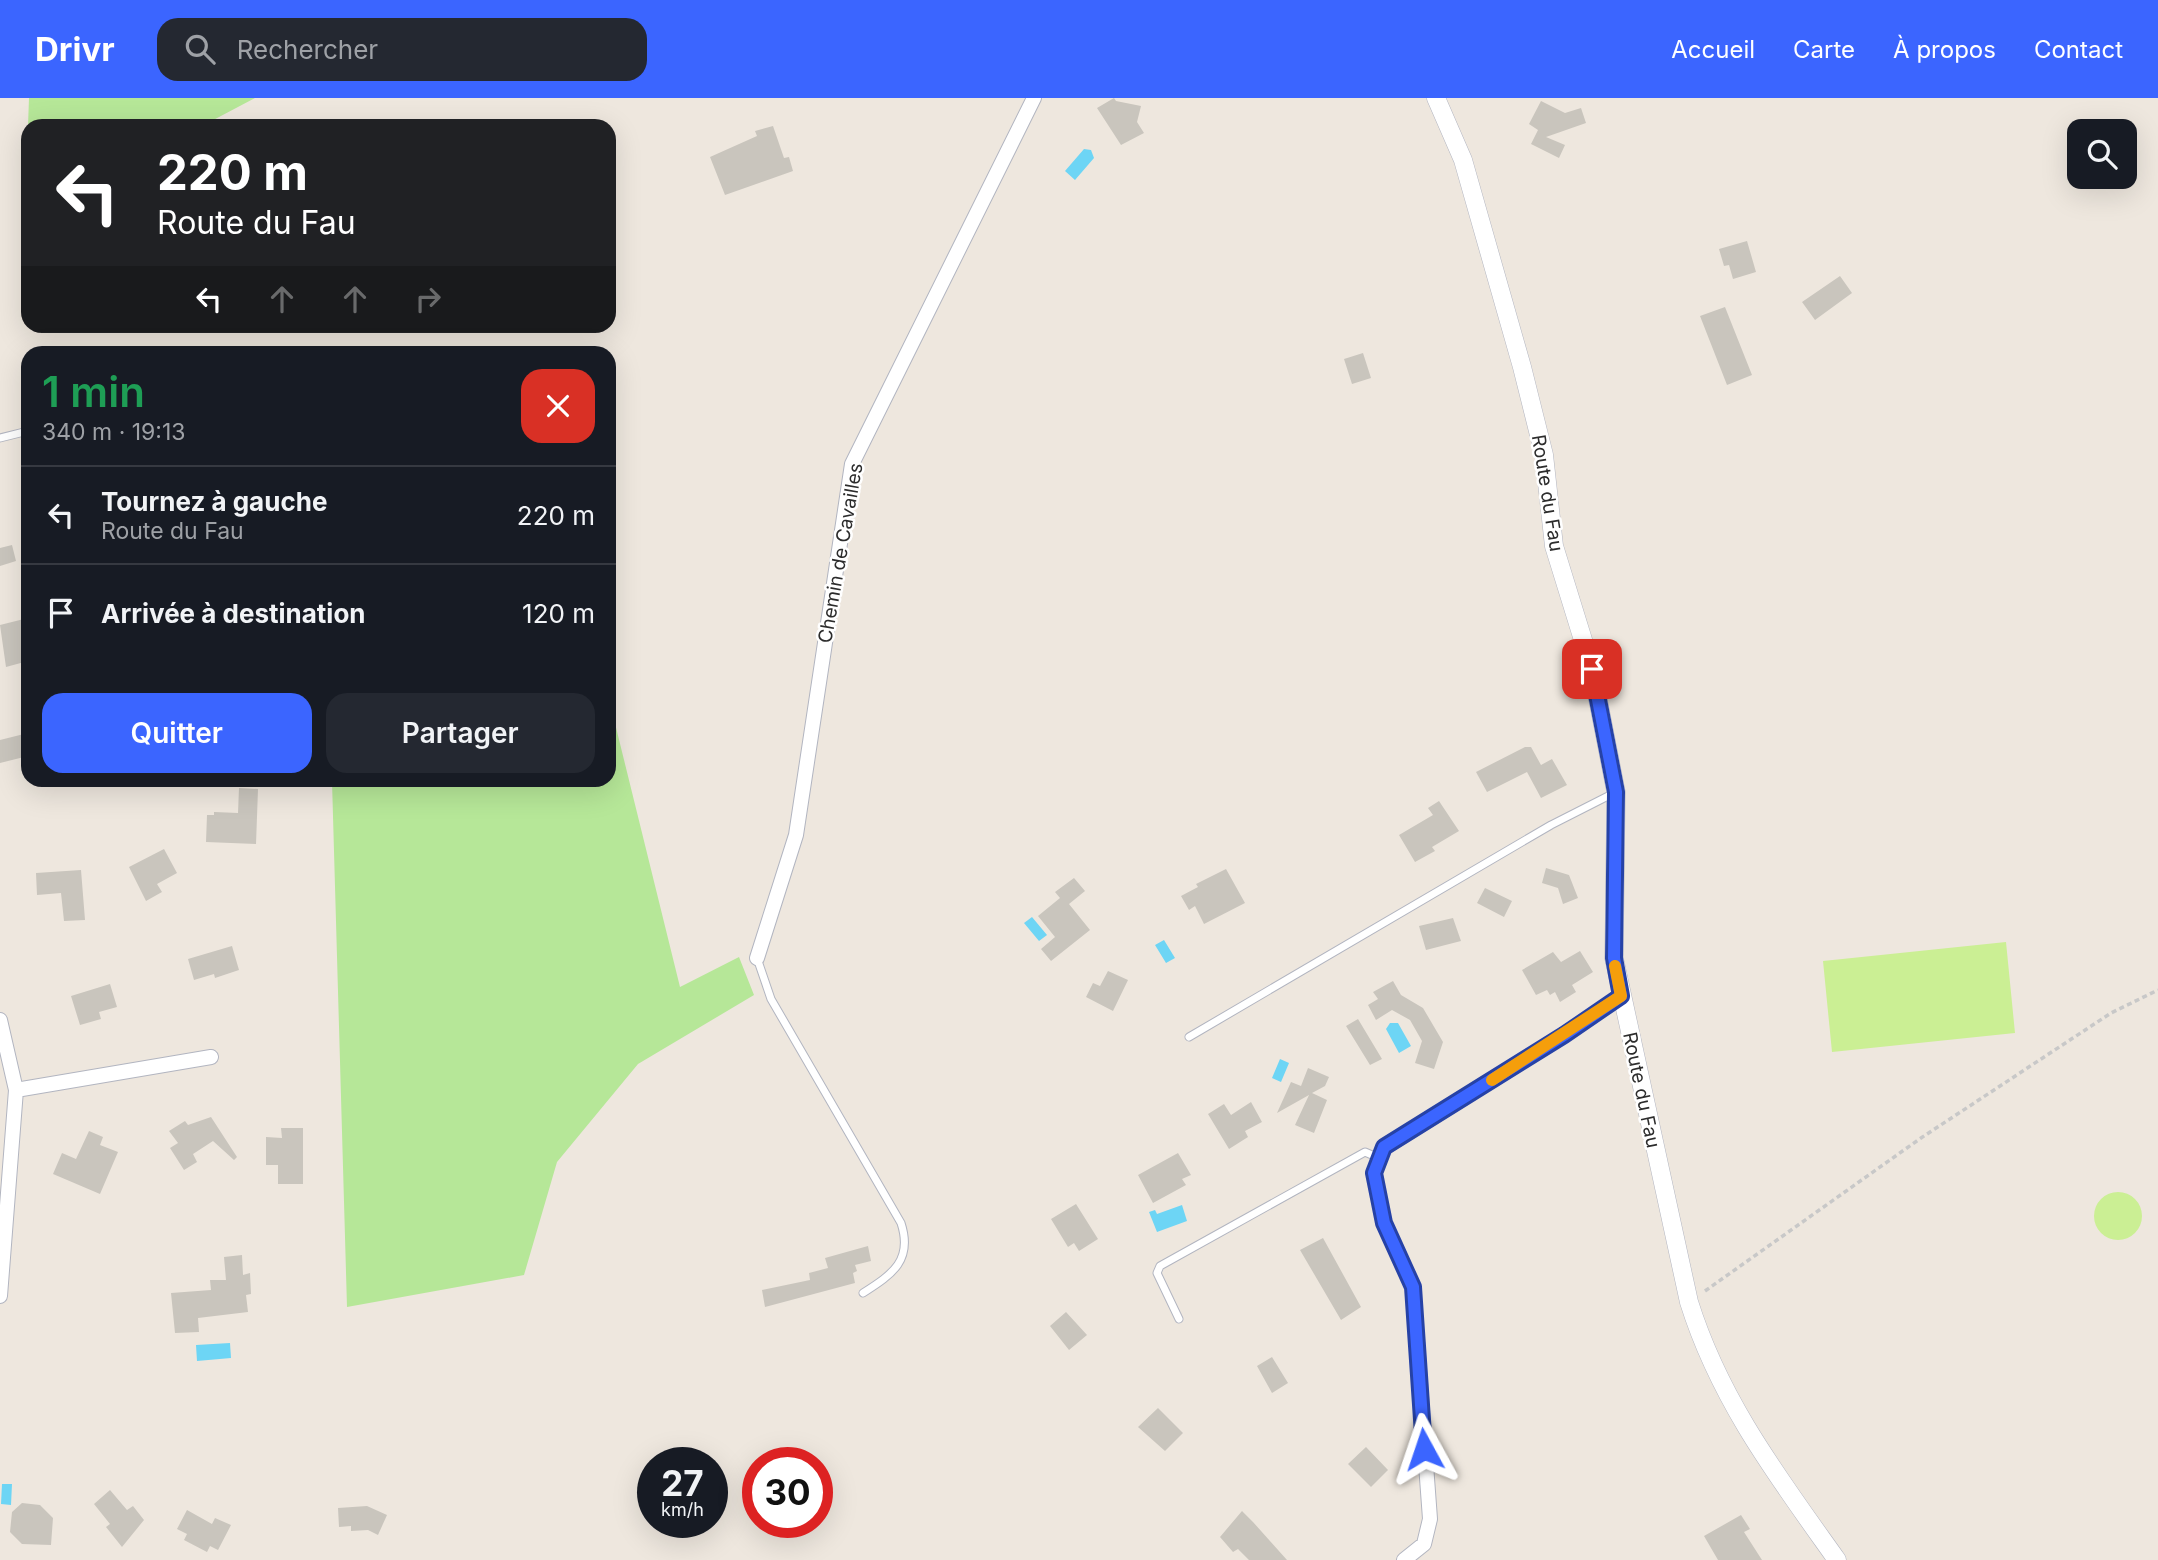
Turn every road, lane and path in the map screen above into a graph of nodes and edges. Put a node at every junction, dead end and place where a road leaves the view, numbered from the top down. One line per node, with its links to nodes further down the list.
1 (1034, 98): 6 (street, Chemin de Cavailles)
2 (1436, 98): 5 (street, Route du Fau)
3 (21, 433): 4 (lane)
4 (0, 438)
5 (1616, 792): 8 (street, Route du Fau); 10 (lane)
6 (757, 958): 14 (lane)
7 (2158, 990): 16 (path)
8 (1621, 996): 13 (street); 16 (street, Route du Fau)
9 (0, 1020): 12 (street)
10 (1189, 1037)
11 (211, 1057): 12 (street)
12 (16, 1090): 15 (street)
13 (1380, 1158): 17 (lane); 18 (street)
14 (863, 1293)
15 (0, 1296)
16 (1689, 1302): 19 (street, Route du Fau)
17 (1179, 1319)
18 (1404, 1560)
19 (1837, 1560)

